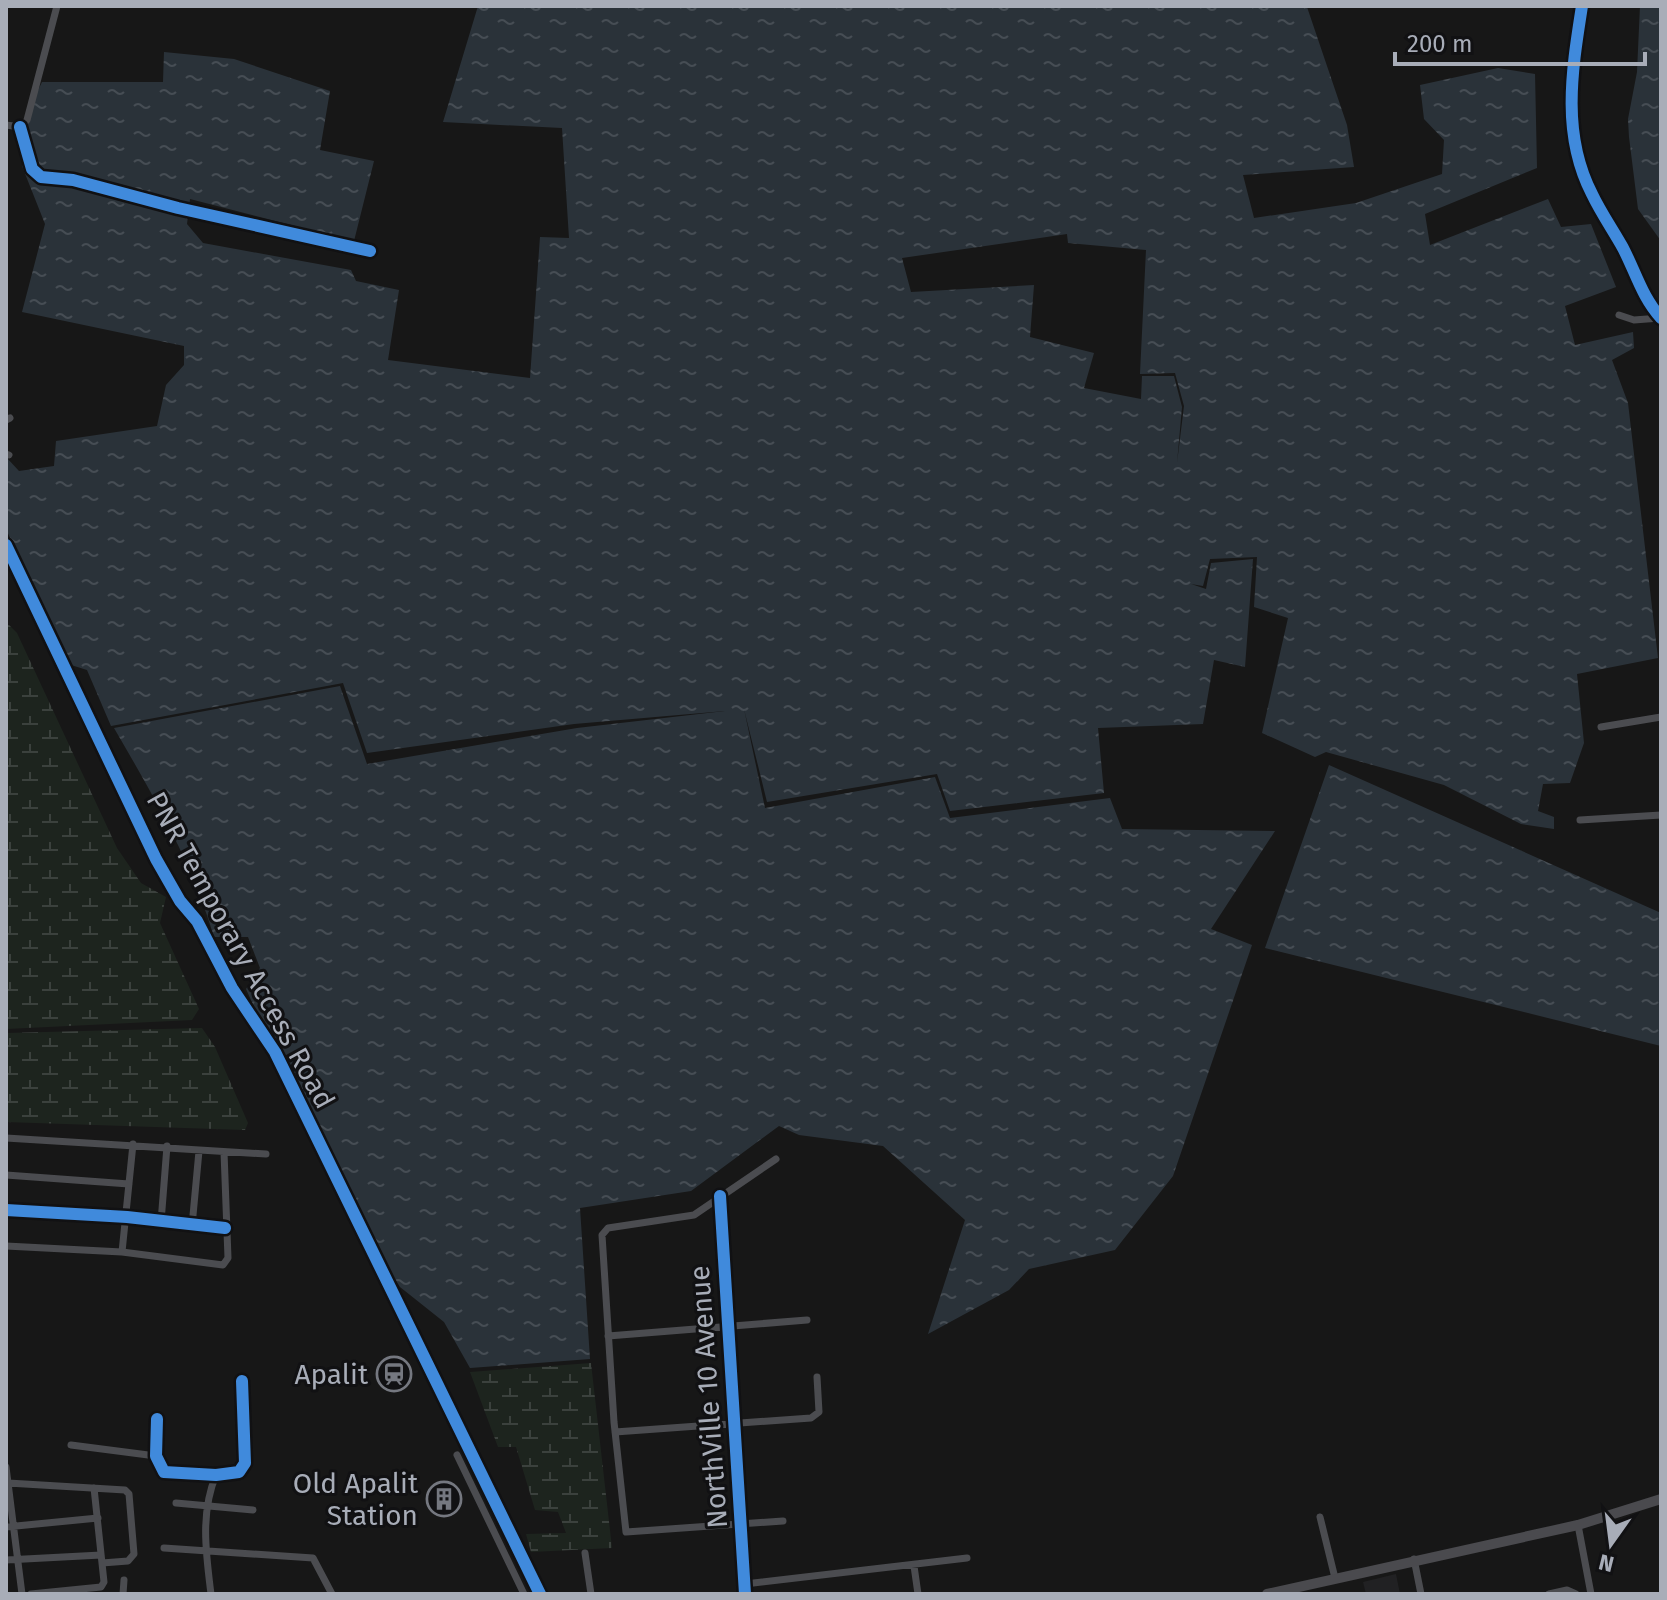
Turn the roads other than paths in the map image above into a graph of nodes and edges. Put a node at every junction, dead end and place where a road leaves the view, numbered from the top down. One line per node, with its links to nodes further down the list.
1 (57, 6): 4 (street)
2 (1582, 6): 7 (street)
3 (6, 125): 4 (street)
4 (20, 127): 5 (street)
5 (370, 251)
6 (1619, 315): 7 (street)
7 (1661, 318)
8 (6, 545): 74 (street, PNR Temporary Access Road)
9 (1661, 717): 10 (street)
10 (1601, 727)
11 (1661, 815): 12 (street)
12 (1580, 820)
13 (6, 1138): 14 (street)
14 (133, 1144): 15 (street); 21 (street)
15 (167, 1146): 16 (street); 25 (street)
16 (199, 1151): 17 (street); 26 (street)
17 (224, 1152): 18 (street); 27 (street)
18 (266, 1154)
19 (776, 1159): 22 (street)
20 (6, 1175): 21 (street)
21 (129, 1184): 24 (street)
22 (720, 1196): 31 (street, NorthVille 10 Avenue); 32 (street)
23 (6, 1210): 24 (street)
24 (127, 1217): 25 (street); 29 (street)
25 (161, 1222): 26 (street)
26 (192, 1226): 27 (street)
27 (225, 1228): 29 (street)
28 (6, 1246): 29 (street)
29 (122, 1252)
30 (807, 1320): 31 (street)
31 (727, 1326): 32 (street); 36 (street, NorthVille 10 Avenue)
32 (608, 1336): 37 (street)
33 (817, 1377): 36 (street)
34 (242, 1381): 42 (street)
35 (157, 1419): 40 (street)
36 (733, 1422): 37 (street); 52 (street, NorthVille 10 Avenue)
37 (615, 1432): 52 (street)
38 (71, 1445): 40 (street)
39 (457, 1455): 73 (street)
40 (156, 1456): 42 (street)
41 (6, 1467): 43 (street)
42 (216, 1475): 47 (street)
43 (8, 1488): 44 (street); 54 (street)
44 (94, 1488): 50 (street); 60 (street)
45 (1661, 1499): 53 (main road)
46 (176, 1503): 47 (street)
47 (207, 1505): 48 (street); 56 (street)
48 (253, 1510)
49 (1320, 1517): 64 (street)
50 (98, 1518): 54 (street); 60 (street)
51 (783, 1521): 52 (street)
52 (740, 1525): 66 (street, NorthVille 10 Avenue)
53 (1578, 1525): 61 (main road); 81 (street)
54 (10, 1527): 59 (street)
55 (164, 1548): 56 (street)
56 (205, 1549): 71 (street); 72 (street)
57 (585, 1553): 75 (street)
58 (967, 1558): 63 (street)
59 (18, 1559): 60 (street); 62 (street); 68 (street)
60 (102, 1559): 69 (street)
61 (1414, 1559): 64 (main road); 78 (street)
62 (6, 1560)
63 (914, 1566): 66 (street); 77 (street)
64 (1335, 1578): 67 (main road)
65 (124, 1580): 70 (street)
66 (745, 1584): 76 (street, NorthVille 10 Avenue)
67 (1275, 1593)
68 (22, 1594)
69 (31, 1594)
70 (123, 1594)
71 (211, 1594)
72 (332, 1594)
73 (524, 1594)
74 (540, 1594)
75 (591, 1594)
76 (745, 1594)
77 (918, 1594)
78 (1421, 1594)
79 (1549, 1594): 80 (street)
80 (1576, 1594)
81 (1591, 1594)

